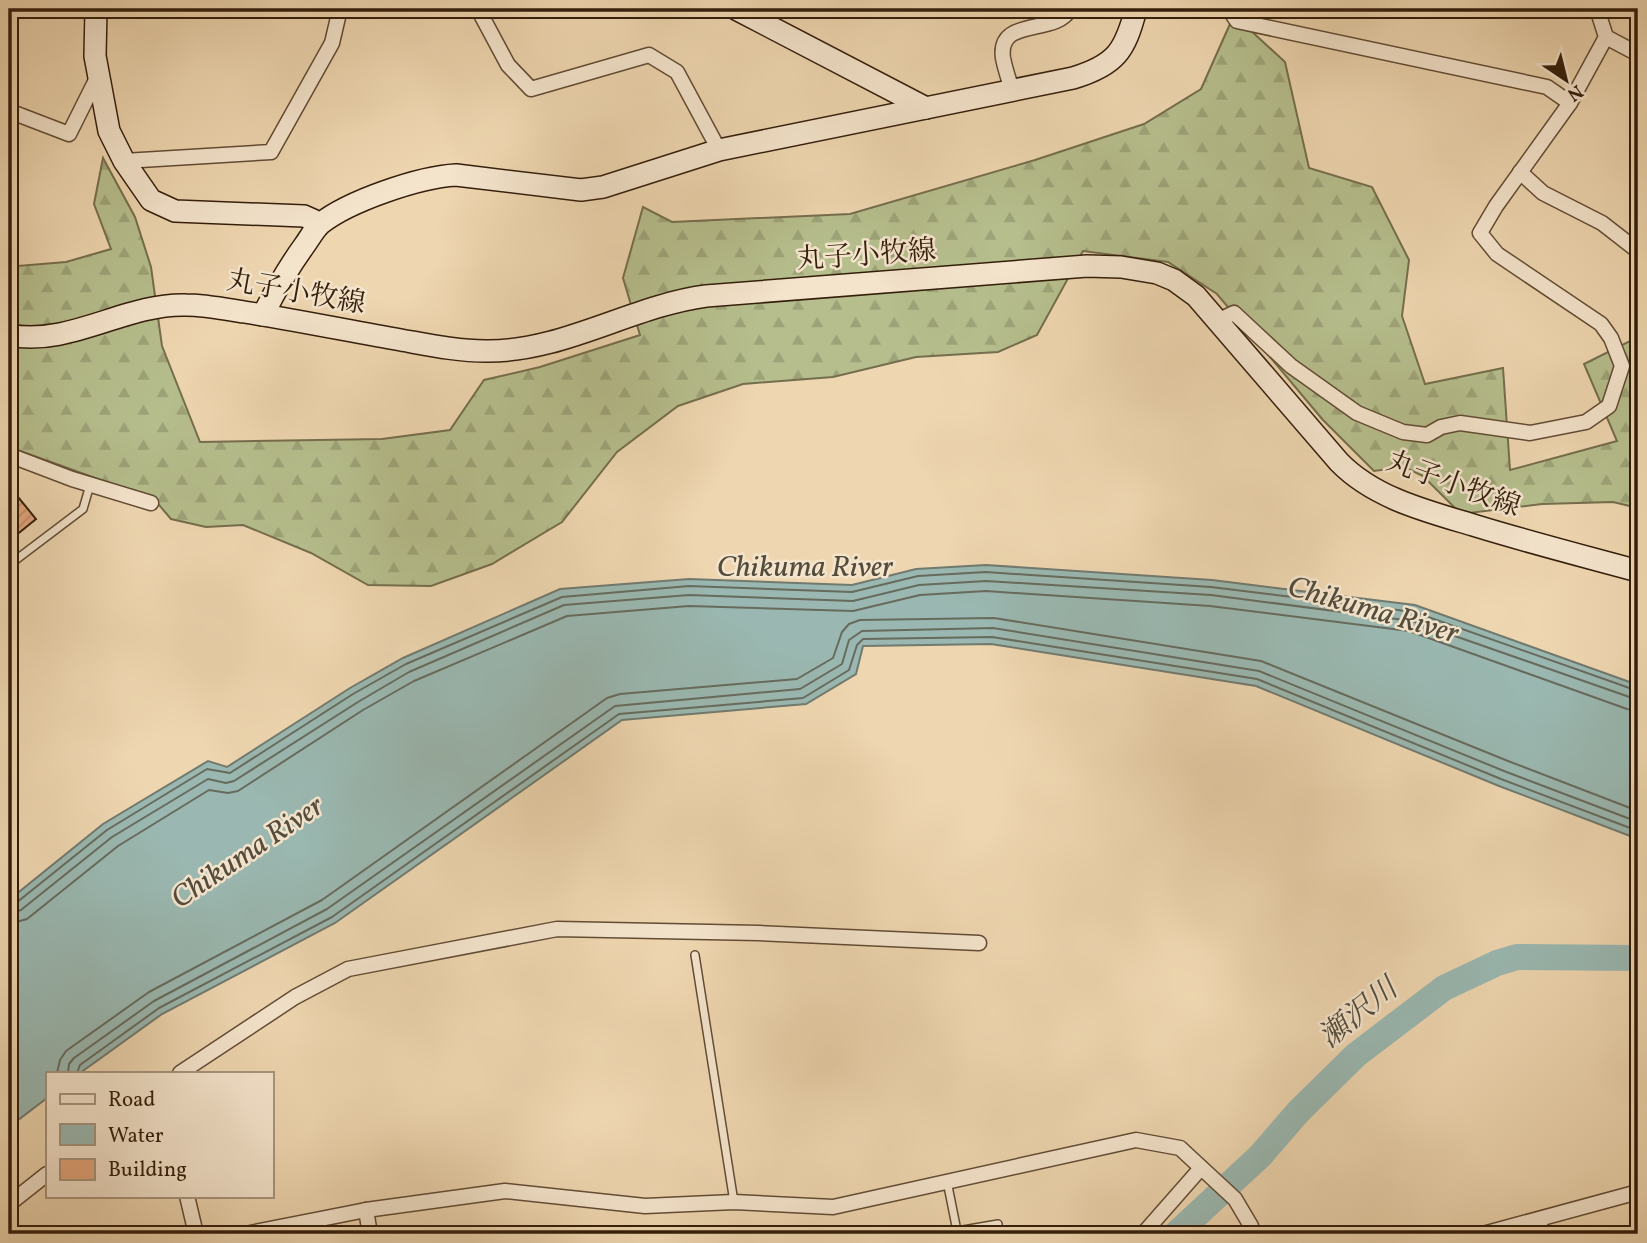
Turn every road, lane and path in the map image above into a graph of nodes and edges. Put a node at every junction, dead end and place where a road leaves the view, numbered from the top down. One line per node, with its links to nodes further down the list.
1 (96, 9): 11 (street)
2 (340, 9): 17 (street)
3 (478, 9): 16 (street)
4 (736, 9): 14 (street)
5 (1070, 9): 12 (street)
6 (1136, 9): 12 (street)
7 (1229, 9): 13 (street)
8 (1599, 9): 9 (street)
9 (1606, 37): 10 (street); 13 (street)
10 (1638, 54)
11 (98, 76): 15 (street); 17 (street)
12 (1012, 90): 14 (street)
13 (1570, 103): 18 (street)
14 (926, 108): 16 (street)
15 (9, 111)
16 (719, 150): 19 (street)
17 (124, 161): 19 (street)
18 (1520, 172): 20 (street); 22 (street)
19 (318, 226): 21 (street)
20 (1638, 251)
21 (262, 315): 22 (street, 丸子小牧線); 23 (street, 丸子小牧線)
22 (1219, 320): 28 (street, 丸子小牧線)
23 (9, 335)
24 (9, 455): 25 (street)
25 (90, 485): 26 (street); 27 (lane)
26 (151, 503)
27 (9, 565)
28 (1638, 571)
29 (979, 943): 31 (street)
30 (695, 955): 37 (lane)
31 (182, 1072)
32 (1206, 1173): 34 (street); 47 (street); 48 (street)
33 (46, 1175): 38 (street)
34 (947, 1180): 37 (street); 42 (lane)
35 (1638, 1192): 40 (street)
36 (187, 1198): 43 (street)
37 (734, 1202): 39 (street)
38 (9, 1204)
39 (366, 1210): 44 (street); 45 (street)
40 (1540, 1217): 49 (street); 50 (lane)
41 (998, 1224): 42 (lane)
42 (957, 1231): 46 (lane)
43 (196, 1234)
44 (245, 1234)
45 (370, 1234)
46 (940, 1234)
47 (1143, 1234)
48 (1251, 1234)
49 (1483, 1234)
50 (1548, 1234)

